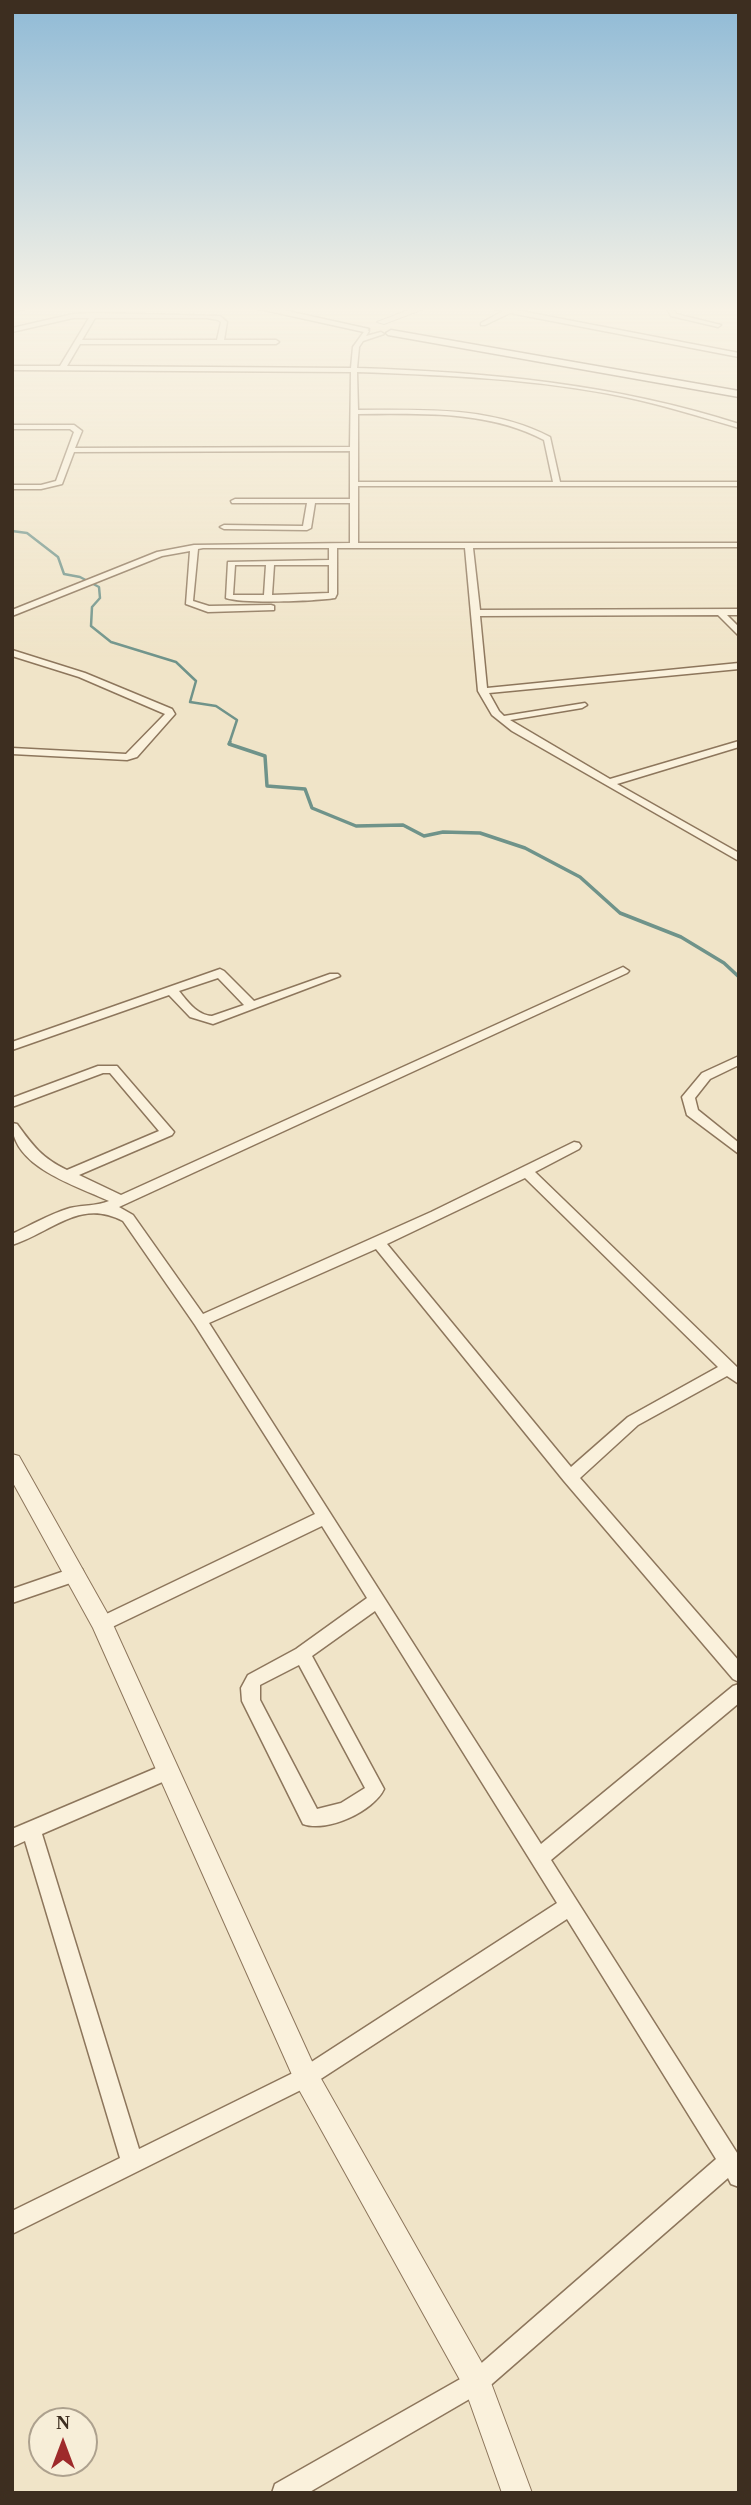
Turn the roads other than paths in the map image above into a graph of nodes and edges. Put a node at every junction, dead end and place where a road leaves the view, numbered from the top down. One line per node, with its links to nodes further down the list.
1 (354, 425): 4 (street)
2 (505, 425): 7 (street)
3 (12, 427): 5 (street)
4 (354, 449): 5 (street); 6 (street)
5 (71, 450): 9 (street)
6 (354, 484): 7 (street); 12 (street)
7 (557, 484): 8 (street)
8 (739, 484)
9 (12, 487)
10 (235, 501): 11 (street)
11 (311, 501): 12 (street); 13 (street)
12 (354, 501): 15 (street)
13 (224, 527)
14 (333, 545): 15 (street); 18 (street); 20 (street)
15 (354, 545): 16 (street)
16 (468, 545): 17 (street); 23 (street)
17 (739, 545)
18 (194, 547): 22 (street); 26 (street)
19 (270, 562): 20 (street); 21 (street); 21 (street)
20 (334, 562): 21 (street)
21 (268, 598)
22 (271, 608)
23 (475, 612): 24 (street); 30 (street)
24 (720, 612): 25 (street); 27 (street)
25 (739, 612)
26 (12, 613)
27 (739, 633)
28 (12, 653): 34 (street)
29 (739, 666): 30 (street)
30 (483, 691): 32 (street)
31 (582, 705): 32 (street)
32 (501, 719): 35 (street)
33 (739, 744): 35 (street)
34 (12, 751)
35 (608, 783): 36 (street)
36 (739, 858)
37 (623, 971): 49 (street)
38 (334, 976): 40 (street)
39 (171, 990): 40 (street); 40 (street); 41 (street)
40 (252, 1006)
41 (12, 1045)
42 (739, 1060): 46 (street)
43 (12, 1103): 48 (street)
44 (12, 1127): 48 (street)
45 (574, 1146): 47 (street)
46 (739, 1150)
47 (527, 1172): 52 (street); 54 (street)
48 (67, 1175): 49 (street)
49 (121, 1201): 50 (street)
50 (105, 1208): 51 (street); 53 (street)
51 (12, 1240)
52 (378, 1242): 53 (street); 56 (street)
53 (200, 1321): 57 (street)
54 (733, 1373): 56 (street)
55 (12, 1462): 58 (street)
56 (570, 1477): 63 (street)
57 (325, 1517): 60 (street); 61 (street)
58 (76, 1574): 59 (street); 61 (street)
59 (12, 1596)
60 (377, 1600): 62 (street); 67 (street)
61 (102, 1624): 65 (street)
62 (302, 1654): 62 (street)
63 (739, 1674)
64 (739, 1692): 67 (street)
65 (169, 1770): 66 (street); 69 (street)
66 (22, 1833): 70 (street)
67 (540, 1857): 68 (street)
68 (570, 1906): 69 (street); 71 (street)
69 (306, 2077): 70 (street); 73 (street)
70 (132, 2162): 72 (street)
71 (734, 2169): 73 (street)
72 (12, 2223)
73 (477, 2382): 74 (street); 75 (street)
74 (284, 2493)
75 (517, 2493)

